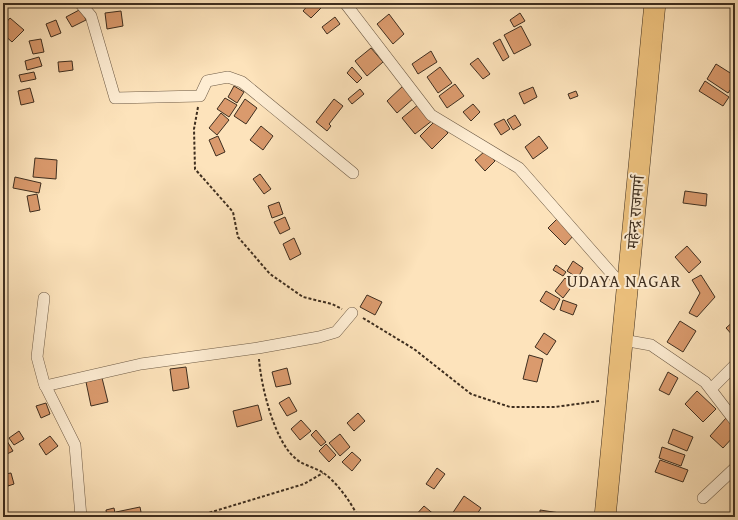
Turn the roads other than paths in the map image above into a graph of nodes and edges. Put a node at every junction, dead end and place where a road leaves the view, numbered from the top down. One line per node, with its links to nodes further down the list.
1 (80, 3): 4 (street)
2 (345, 3): 5 (street)
3 (655, 3): 5 (highway, महेन्द्र राजमार्ग)
4 (354, 173)
5 (628, 291): 8 (highway, महेन्द्र राजमार्ग)
6 (44, 298): 10 (street)
7 (352, 313): 10 (street)
8 (623, 340): 11 (street); 16 (highway, महेन्द्र राजमार्ग)
9 (735, 365): 11 (street)
10 (46, 386): 15 (street)
11 (711, 389): 12 (street)
12 (735, 421)
13 (735, 468): 14 (street)
14 (702, 498)
15 (81, 517)
16 (605, 517)

